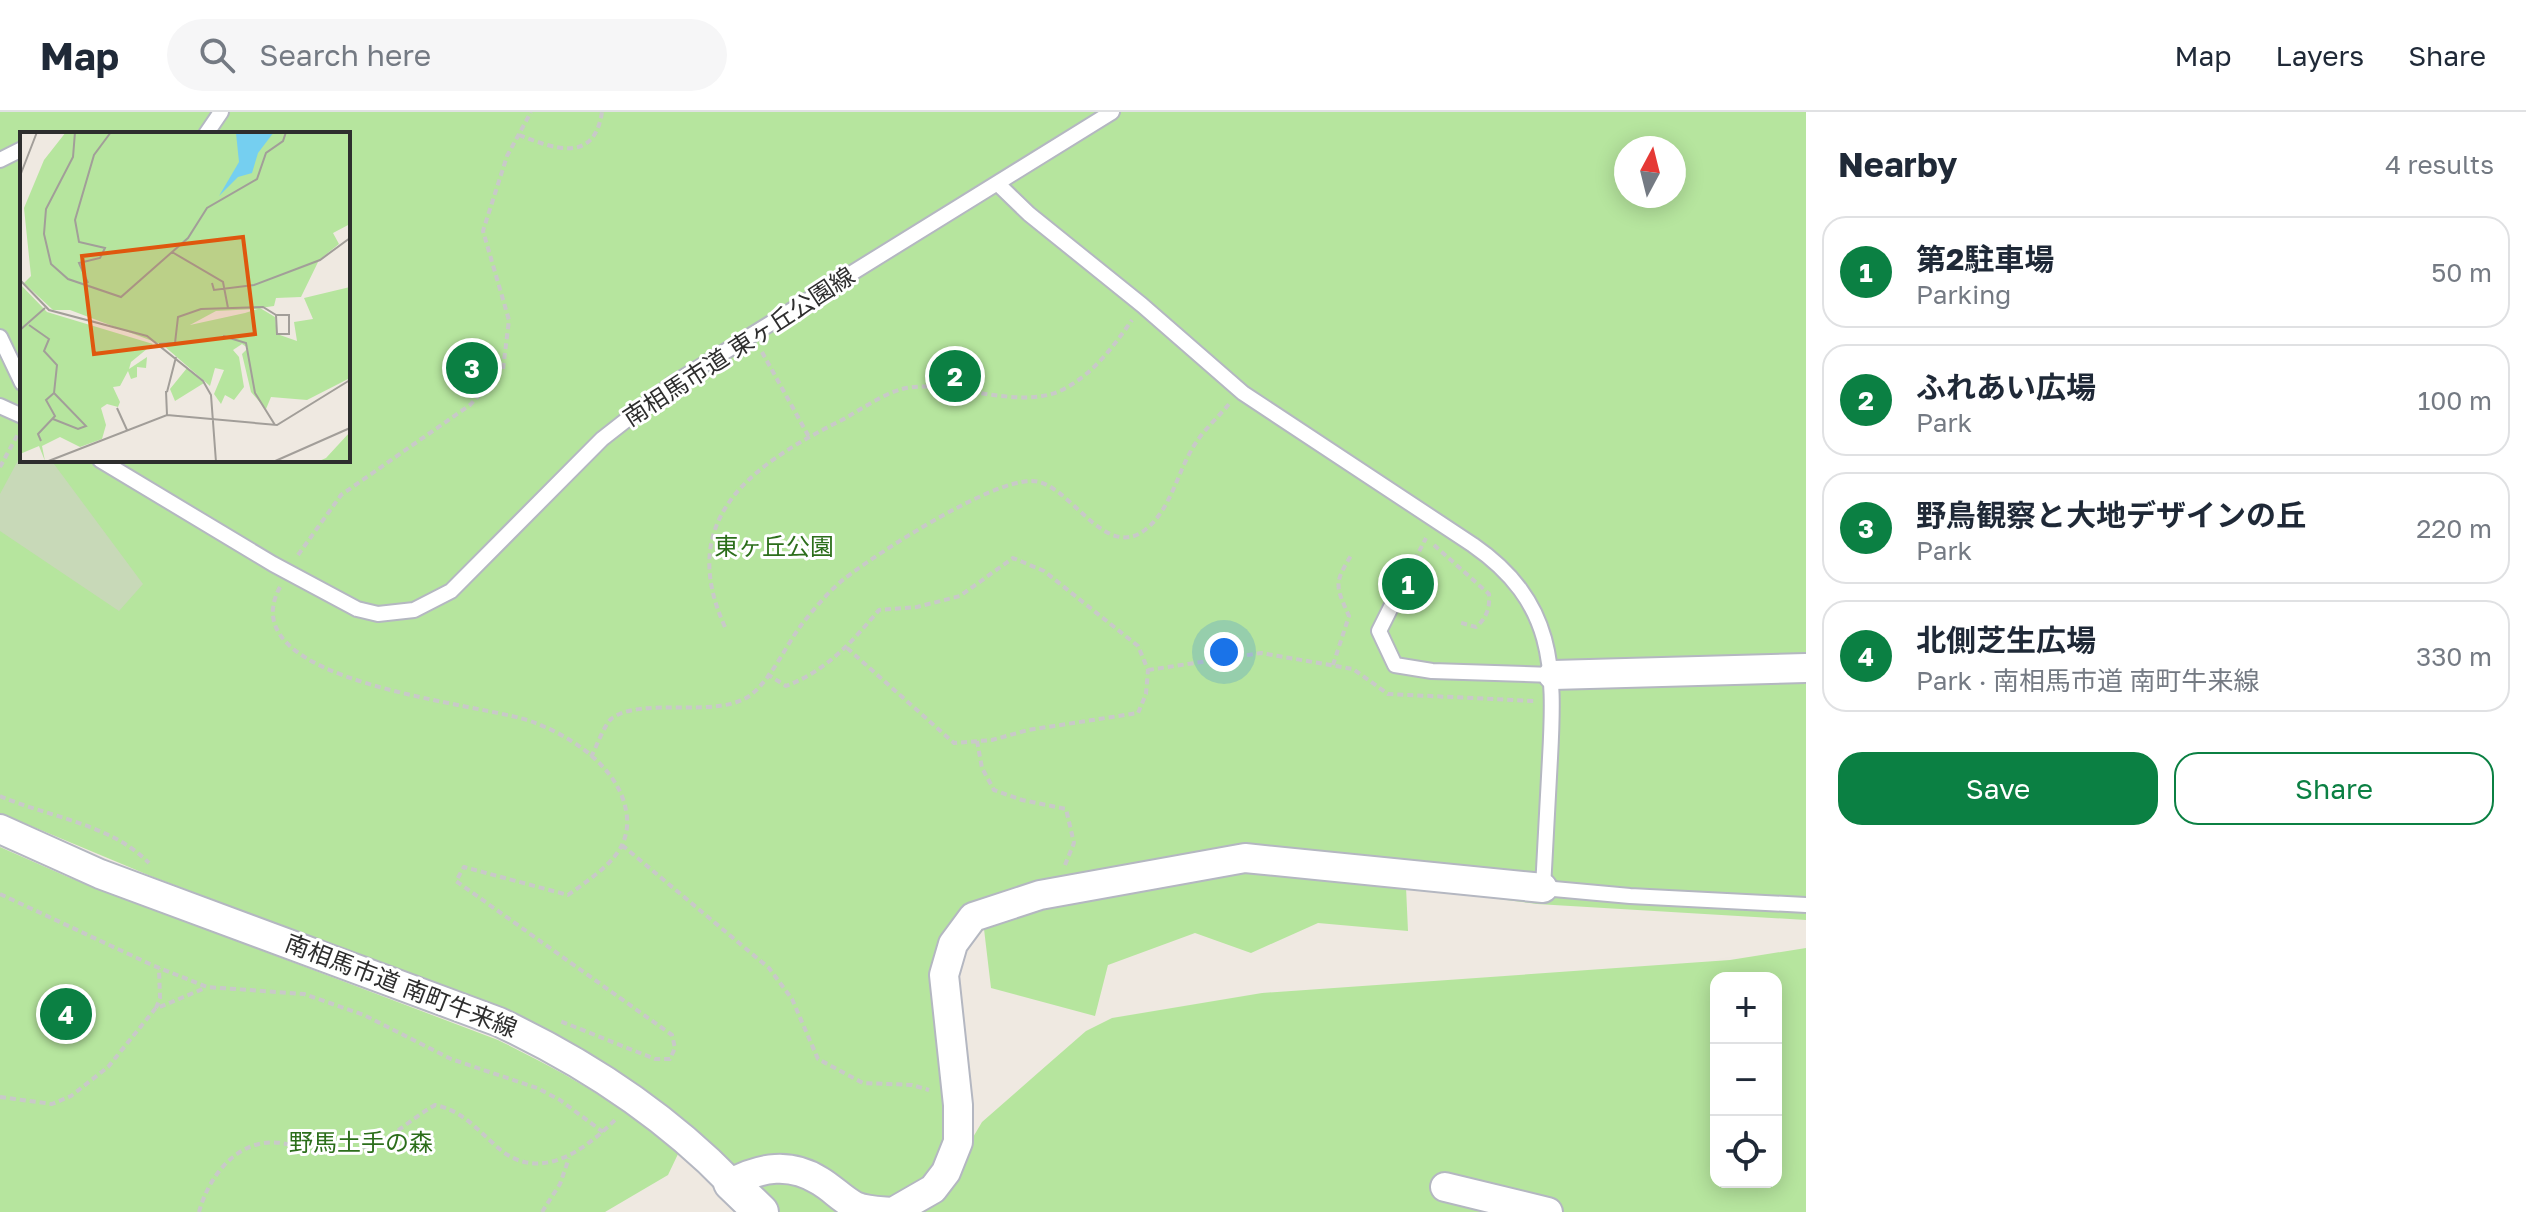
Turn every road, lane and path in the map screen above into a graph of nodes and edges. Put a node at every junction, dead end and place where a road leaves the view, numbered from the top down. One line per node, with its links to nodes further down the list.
1 (221, 112): 5 (lane)
2 (531, 112): 6 (path)
3 (602, 112): 6 (path)
4 (1112, 112): 9 (lane, 南相馬市道 東ヶ丘公園線)
5 (207, 132)
6 (519, 135): 23 (path)
7 (20, 150): 8 (lane)
8 (0, 160)
9 (999, 185): 10 (lane); 12 (lane, 南相馬市道 東ヶ丘公園線)
10 (1142, 305): 14 (lane); 18 (path)
11 (0, 337): 13 (lane)
12 (749, 337): 18 (path); 23 (lane, 南相馬市道 東ヶ丘公園線)
13 (20, 379)
14 (1243, 393): 31 (path); 32 (lane)
15 (0, 406): 16 (lane)
16 (20, 415)
17 (20, 429): 20 (path)
18 (809, 437): 26 (path)
19 (103, 462): 23 (lane, 南相馬市道 東ヶ丘公園線)
20 (0, 467)
21 (1415, 530): 25 (path)
22 (1352, 554): 28 (path)
23 (289, 572): 34 (path)
24 (1402, 585): 32 (lane)
25 (1458, 622)
26 (725, 627)
27 (847, 648): 30 (path); 31 (path); 33 (path)
28 (1333, 665): 30 (path); 32 (path)
29 (1806, 668): 32 (street)
30 (1148, 670): 33 (path)
31 (767, 674): 34 (path)
32 (1553, 689): 39 (lane)
33 (977, 741): 40 (path)
34 (591, 757): 37 (path)
35 (0, 796): 38 (path)
36 (0, 829): 49 (street, 南相馬市道 南町牛来線)
37 (622, 845): 46 (path); 47 (path)
38 (155, 869)
39 (1543, 888): 40 (street); 42 (lane)
40 (1048, 893): 47 (street)
41 (0, 894): 43 (path)
42 (1806, 905)
43 (159, 968): 44 (path); 45 (path)
44 (207, 987): 45 (path); 50 (path)
45 (155, 1009): 48 (path)
46 (559, 1021)
47 (956, 1092): 57 (street)
48 (0, 1097)
49 (633, 1098): 50 (path); 52 (street, 南相馬市道 南町牛来線)
50 (603, 1132): 51 (path)
51 (569, 1158): 54 (path); 55 (path)
52 (731, 1183): 56 (street, 南相馬市道 南町牛来線); 57 (street)
53 (1445, 1187): 58 (street)
54 (199, 1212)
55 (542, 1212)
56 (761, 1212)
57 (892, 1212)
58 (1548, 1212)

